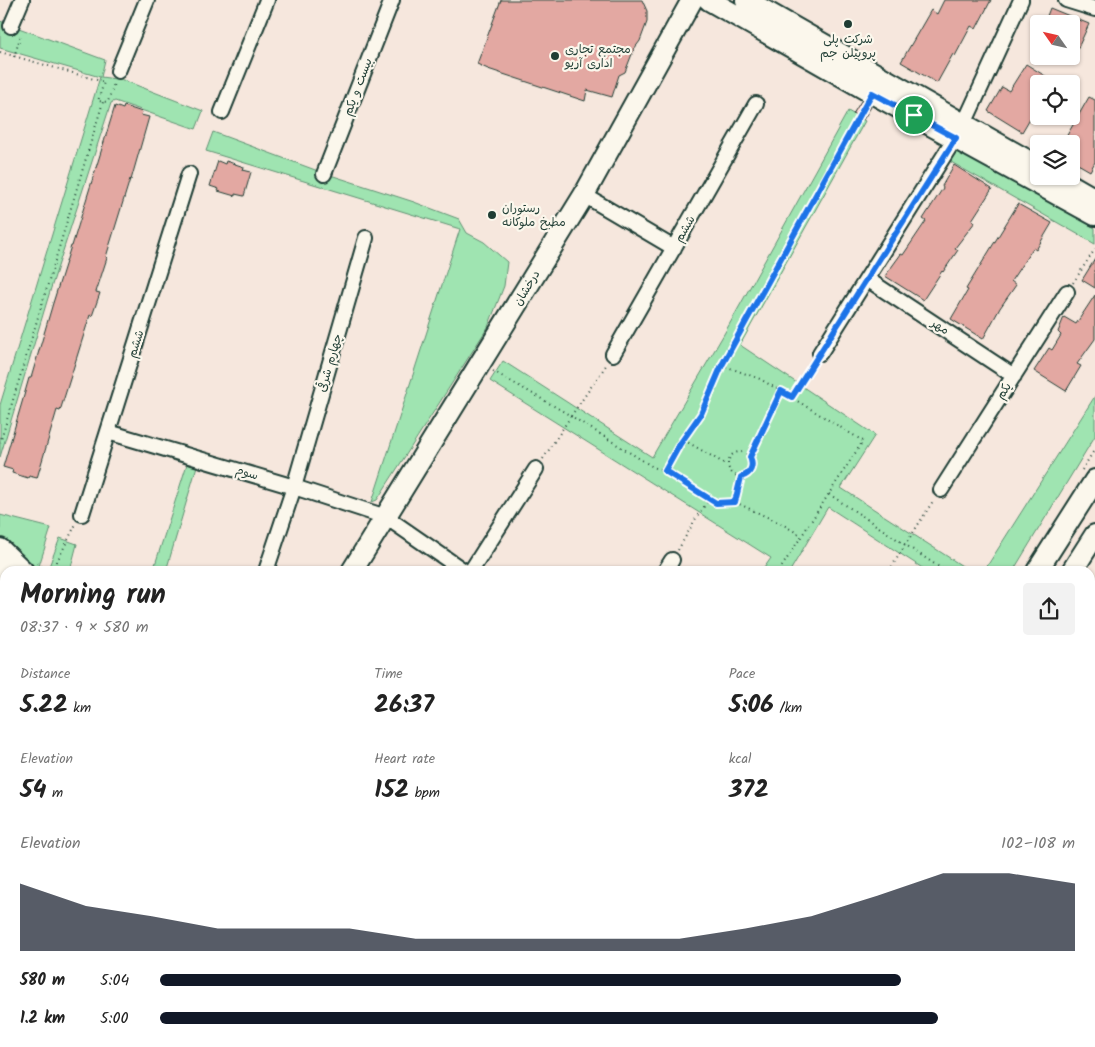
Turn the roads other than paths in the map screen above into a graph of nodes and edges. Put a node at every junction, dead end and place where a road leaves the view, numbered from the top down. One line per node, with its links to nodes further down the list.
1 (22, 0): 11 (street)
2 (148, 0): 12 (street)
3 (267, 0): 14 (street)
4 (392, 0): 18 (street, بیست و یکم)
5 (692, 0): 20 (street, درخشان)
6 (709, 0): 15 (street)
7 (746, 0): 15 (street)
8 (1021, 0): 15 (street)
9 (1066, 0): 10 (street)
10 (1095, 9)
11 (11, 26)
12 (118, 71)
13 (756, 104): 24 (street, ششم)
14 (222, 112)
15 (960, 131): 16 (street); 22 (street); 25 (street)
16 (1030, 163)
17 (190, 174): 30 (street, ششم)
18 (324, 174)
19 (1072, 185): 21 (street)
20 (584, 195): 24 (street); 36 (street, درخشان)
21 (1095, 198)
22 (1095, 215)
23 (366, 238): 33 (street, چهارم شرقی)
24 (674, 248): 28 (street, ششم)
25 (867, 279): 27 (street); 29 (street, مهر)
26 (1068, 292): 29 (street, یکم)
27 (820, 353)
28 (613, 354)
29 (1014, 376): 34 (street, یکم)
30 (108, 432): 33 (street, سوم); 35 (street, ششم)
31 (536, 469): 43 (street)
32 (1095, 480): 44 (street)
33 (294, 487): 36 (street, سوم); 40 (street, چهارم شرقی)
34 (941, 490)
35 (82, 514)
36 (386, 516): 41 (street, درخشان); 42 (street, سوم)
37 (1095, 535): 45 (street)
38 (0, 548): 39 (street)
39 (18, 566)
40 (268, 566)
41 (355, 566)
42 (457, 566)
43 (473, 566)
44 (1040, 566)
45 (1075, 566)

